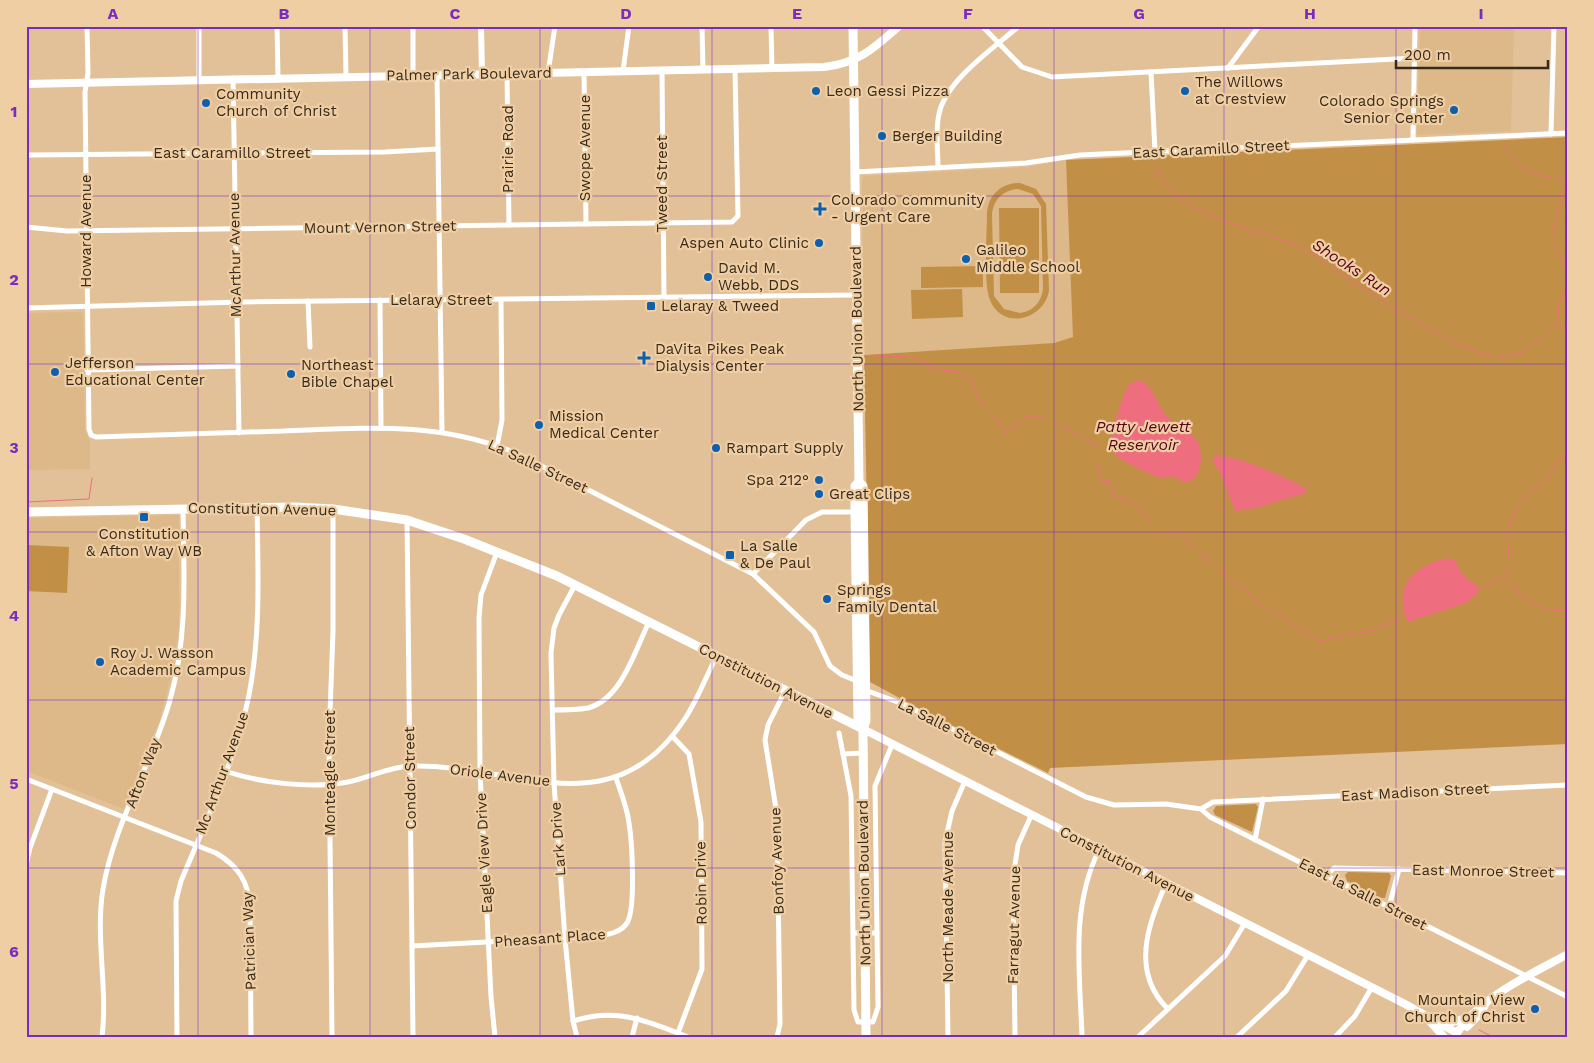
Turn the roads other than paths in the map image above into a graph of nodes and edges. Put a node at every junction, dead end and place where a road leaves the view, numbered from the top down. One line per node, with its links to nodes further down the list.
1 (88, 26): 38 (street, Howard Avenue)
2 (199, 26): 37 (street)
3 (277, 26): 35 (street)
4 (345, 26): 34 (street)
5 (413, 26): 32 (street)
6 (481, 26): 31 (street)
7 (555, 26): 30 (street)
8 (629, 26): 26 (street)
9 (702, 26): 25 (street)
10 (771, 26): 23 (street)
11 (853, 26): 20 (main road, North Union Boulevard)
12 (899, 26): 20 (main road, Palmer Park Boulevard)
13 (982, 26): 18 (street)
14 (1019, 26): 18 (street)
15 (1259, 26): 21 (street)
16 (1415, 26): 19 (street)
17 (1554, 26): 41 (street)
18 (998, 44): 28 (street); 48 (street)
19 (1415, 58): 21 (street); 42 (street)
20 (853, 61): 23 (main road, Palmer Park Boulevard); 49 (main road, North Union Boulevard)
21 (1228, 68): 28 (street)
22 (735, 69): 23 (main road, Palmer Park Boulevard); 25 (main road, Palmer Park Boulevard); 50 (street, Mount Vernon Street)
23 (772, 69)
24 (662, 70): 25 (main road, Palmer Park Boulevard); 26 (main road, Palmer Park Boulevard); 50 (street, Tweed Street)
25 (703, 70)
26 (623, 71): 27 (main road, Palmer Park Boulevard)
27 (584, 72): 30 (main road, Palmer Park Boulevard); 51 (street, Swope Avenue)
28 (1151, 72): 44 (street)
29 (507, 73): 30 (main road, Palmer Park Boulevard); 31 (main road, Palmer Park Boulevard); 52 (street, Prairie Road)
30 (548, 73)
31 (482, 74): 33 (main road, Palmer Park Boulevard)
32 (413, 75): 33 (main road, Palmer Park Boulevard); 34 (main road, Palmer Park Boulevard)
33 (437, 75): 43 (street)
34 (346, 76): 35 (main road, Palmer Park Boulevard)
35 (278, 77): 36 (main road, Palmer Park Boulevard)
36 (232, 78): 37 (main road, Palmer Park Boulevard); 45 (street, McArthur Avenue)
37 (199, 79): 38 (main road, Palmer Park Boulevard)
38 (86, 82): 39 (main road, Palmer Park Boulevard); 46 (street, Howard Avenue)
39 (26, 84)
40 (1568, 133): 41 (street, East Caramillo Street)
41 (1551, 134): 42 (street, East Caramillo Street)
42 (1412, 140): 44 (street, East Caramillo Street)
43 (438, 149): 45 (street, East Caramillo Street); 54 (street)
44 (1155, 151): 48 (street, East Caramillo Street)
45 (233, 152): 46 (street, East Caramillo Street); 55 (street, McArthur Avenue)
46 (86, 154): 47 (street, East Caramillo Street); 56 (street, Howard Avenue)
47 (26, 155)
48 (938, 168): 49 (street, East Caramillo Street)
49 (855, 172): 57 (main road, North Union Boulevard)
50 (662, 222): 51 (street, Mount Vernon Street); 58 (street, Tweed Street)
51 (586, 224): 52 (street, Mount Vernon Street)
52 (509, 225): 54 (street, Mount Vernon Street)
53 (26, 227): 56 (street, Mount Vernon Street)
54 (440, 227): 55 (street, Mount Vernon Street); 60 (street)
55 (234, 229): 56 (street, Mount Vernon Street); 63 (street, McArthur Avenue)
56 (86, 230): 65 (street, Howard Avenue)
57 (856, 294): 58 (street, Lelaray Street); 78 (main road, North Union Boulevard)
58 (664, 298): 61 (street, Lelaray Street)
59 (380, 300): 60 (street, Lelaray Street); 62 (street, Lelaray Street); 69 (street)
60 (440, 300): 61 (street, Lelaray Street); 70 (street)
61 (501, 300): 73 (street)
62 (308, 301): 63 (street, Lelaray Street); 66 (street)
63 (236, 302): 65 (street, Lelaray Street); 67 (street, McArthur Avenue)
64 (26, 308): 65 (street, Lelaray Street)
65 (87, 308): 68 (street, Howard Avenue)
66 (310, 347)
67 (238, 366): 68 (street); 71 (street, McArthur Avenue)
68 (87, 370): 72 (street, Howard Avenue)
69 (382, 428): 70 (street, La Salle Street); 71 (street, La Salle Street)
70 (442, 432): 73 (street, La Salle Street)
71 (239, 433): 72 (street, La Salle Street)
72 (91, 435)
73 (496, 446): 81 (street, La Salle Street)
74 (257, 506): 75 (main road, Constitution Avenue); 76 (main road, Constitution Avenue); 97 (street, Mc Arthur Avenue)
75 (183, 508): 77 (main road, Constitution Avenue); 109 (street, Afton Way)
76 (333, 509): 79 (main road, Constitution Avenue); 102 (street, Monteagle Street)
77 (26, 512)
78 (859, 512): 81 (street); 85 (main road, North Union Boulevard); 86 (main road, North Union Boulevard)
79 (406, 520): 80 (main road, Constitution Avenue); 95 (street, Condor Street)
80 (497, 552): 82 (main road, Constitution Avenue); 98 (street, Eagle View Drive)
81 (753, 574): 85 (street, La Salle Street)
82 (575, 585): 83 (main road, Constitution Avenue); 88 (street, Lark Drive)
83 (649, 622): 84 (main road, Constitution Avenue); 88 (street)
84 (716, 656): 87 (main road, Constitution Avenue); 91 (street, Oriole Avenue)
85 (858, 682): 89 (main road, North Union Boulevard)
86 (866, 690): 89 (main road, North Union Boulevard); 96 (street, La Salle Street)
87 (785, 691): 89 (main road, Constitution Avenue); 150 (street, Bonfoy Avenue)
88 (553, 710): 103 (street, Lark Drive)
89 (863, 729): 92 (main road, Constitution Avenue); 93 (main road, North Union Boulevard)
90 (839, 733): 94 (street)
91 (672, 736): 99 (street, Oriole Avenue); 139 (street, Robin Drive)
92 (892, 745): 101 (main road, Constitution Avenue); 122 (street)
93 (863, 753): 94 (street); 121 (main road, North Union Boulevard)
94 (843, 754): 120 (street)
95 (410, 766): 98 (street, Oriole Avenue); 102 (street, Oriole Avenue); 125 (street, Condor Street)
96 (1026, 767): 107 (street, East Madison Street)
97 (225, 771): 102 (street, Oriole Avenue); 111 (street, Mc Arthur Avenue)
98 (480, 772): 103 (street, Oriole Avenue); 124 (street, Eagle View Drive)
99 (616, 778): 103 (street, Oriole Avenue); 123 (street, Pheasant Place)
100 (26, 779): 105 (street, Patrician Way)
101 (965, 781): 108 (main road, Constitution Avenue); 152 (street, North Meade Avenue)
102 (329, 783): 144 (street, Monteagle Street)
103 (554, 783): 123 (street, Lark Drive)
104 (1568, 784): 106 (street, East Madison Street)
105 (52, 790): 109 (street, Patrician Way); 113 (street)
106 (1263, 799): 107 (street, East Madison Street); 110 (street)
107 (1201, 809): 110 (street, East la Salle Street)
108 (1032, 816): 112 (main road, Constitution Avenue); 153 (street, Farragut Avenue)
109 (125, 818): 111 (street, Patrician Way); 141 (street, Afton Way)
110 (1255, 840): 116 (street, East la Salle Street)
111 (196, 845): 142 (street, Mc Arthur Avenue); 143 (street, Patrician Way)
112 (1099, 850): 117 (main road, Constitution Avenue); 154 (street)
113 (26, 865)
114 (1399, 870): 115 (street, East Monroe Street); 116 (street, East Monroe Street); 118 (street, East Monroe Street)
115 (1568, 873)
116 (1326, 876): 118 (street, East la Salle Street)
117 (1166, 884): 119 (main road, Constitution Avenue); 132 (street)
118 (1389, 907): 128 (street, East la Salle Street)
119 (1245, 923): 127 (main road, Constitution Avenue); 132 (street)
120 (853, 933): 121 (street); 138 (street)
121 (865, 933): 122 (street); 138 (main road, North Union Boulevard)
122 (877, 933): 138 (street)
123 (565, 939): 124 (street, Pheasant Place); 137 (street, Lark Drive)
124 (488, 942): 125 (street, Pheasant Place); 146 (street, Eagle View Drive)
125 (412, 946): 145 (street, Condor Street)
126 (1568, 954): 128 (main road)
127 (1308, 955): 129 (main road, Constitution Avenue); 156 (street)
128 (1526, 976): 130 (street); 131 (main road)
129 (1372, 987): 134 (main road, Constitution Avenue); 157 (street)
130 (1568, 997)
131 (1485, 1005): 133 (main road); 140 (main road)
132 (1168, 1009): 155 (street)
133 (1473, 1012): 136 (main road); 140 (main road)
134 (1424, 1014): 136 (main road, Constitution Avenue); 158 (main road)
135 (637, 1018): 137 (street); 139 (street); 148 (street)
136 (1434, 1019): 140 (main road, Constitution Avenue)
137 (573, 1021): 147 (street, Lark Drive)
138 (866, 1023): 151 (main road, North Union Boulevard)
139 (678, 1033): 149 (street)
140 (1454, 1035)
141 (102, 1037)
142 (177, 1037)
143 (251, 1037)
144 (332, 1037)
145 (413, 1037)
146 (495, 1037)
147 (577, 1037)
148 (632, 1037)
149 (688, 1037)
150 (777, 1037)
151 (866, 1037)
152 (948, 1037)
153 (1014, 1037)
154 (1082, 1037)
155 (1138, 1037)
156 (1237, 1037)
157 (1335, 1037)
158 (1444, 1037)

